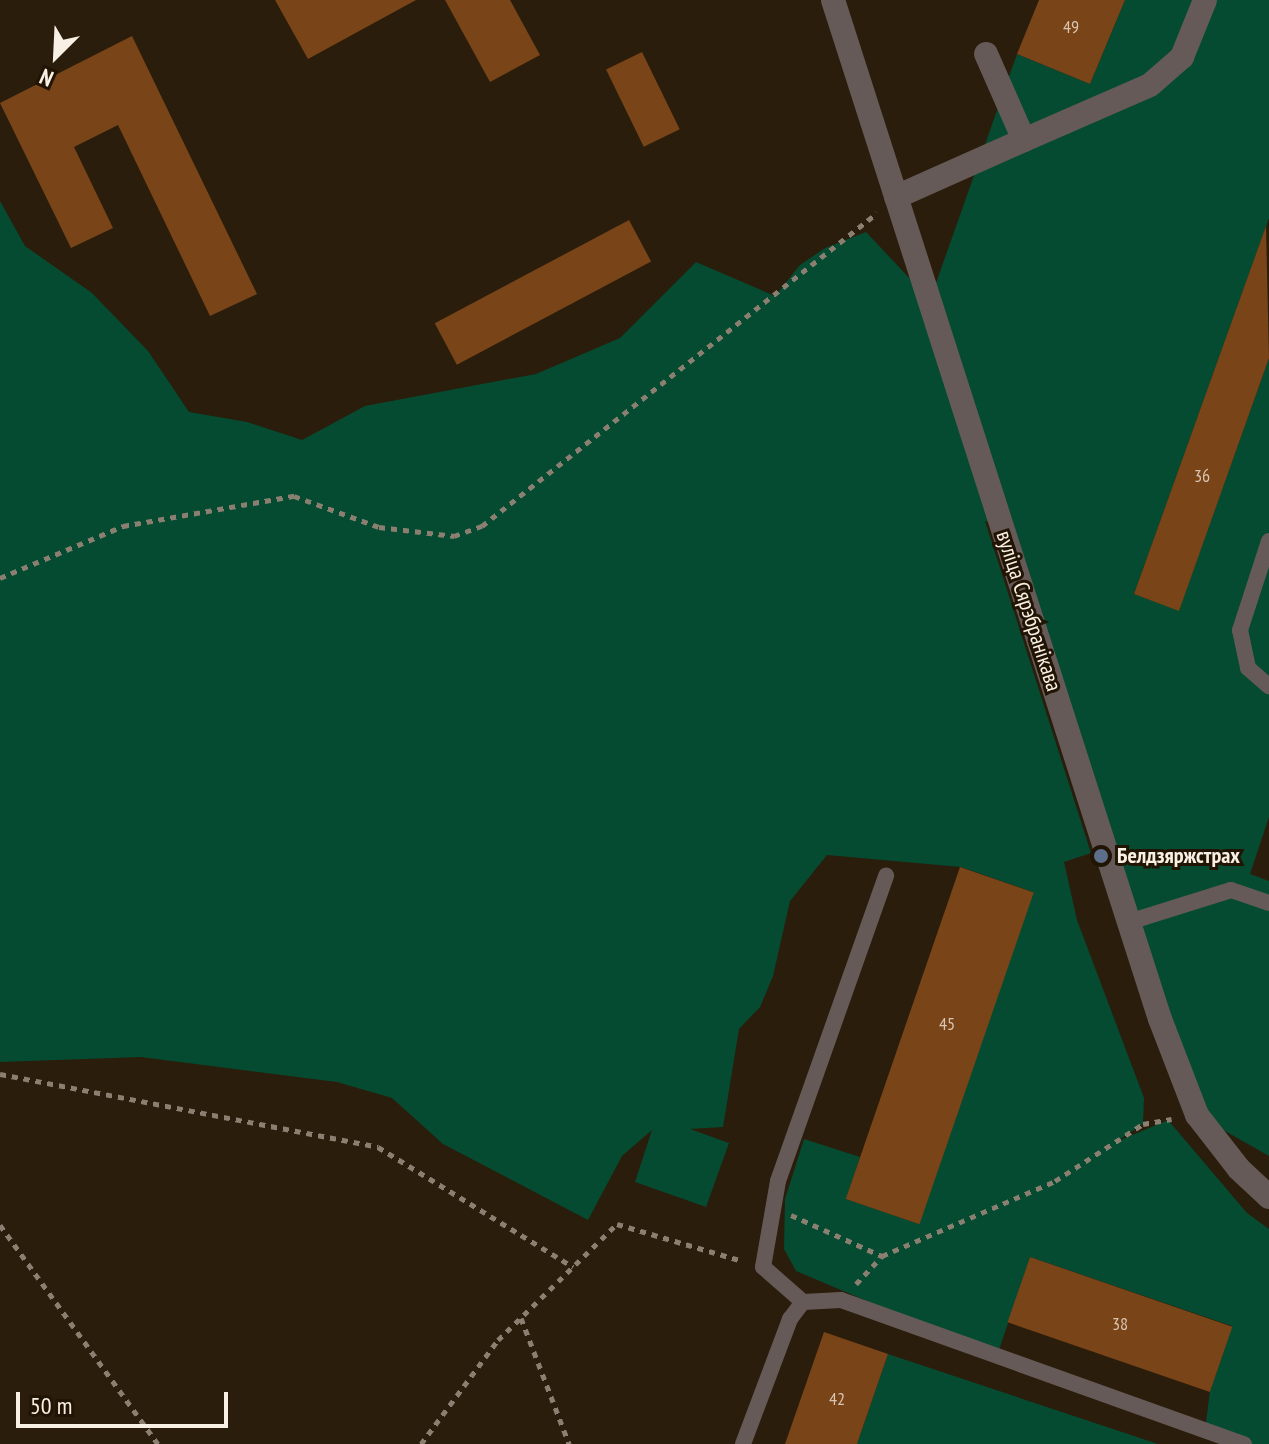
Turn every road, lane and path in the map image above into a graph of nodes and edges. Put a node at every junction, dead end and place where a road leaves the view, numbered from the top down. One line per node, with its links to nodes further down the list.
1 (833, 0): 5 (street, вуліца Сярэбранікава)
2 (1205, 0): 4 (street)
3 (986, 54): 4 (street)
4 (1024, 140): 5 (street)
5 (896, 197): 7 (path); 11 (street, вуліца Сярэбранікава)
6 (1269, 541): 8 (lane)
7 (0, 578)
8 (1269, 686)
9 (886, 876): 17 (lane)
10 (1269, 903): 11 (lane)
11 (1129, 922): 13 (street, вуліца Сярэбранікава)
12 (0, 1074): 16 (path)
13 (1197, 1115): 14 (street, вуліца Сярэбранікава); 18 (path)
14 (1269, 1197)
15 (0, 1225): 21 (path)
16 (573, 1267): 17 (path); 20 (path)
17 (763, 1267): 19 (lane)
18 (841, 1300): 19 (lane); 25 (lane)
19 (803, 1302): 24 (lane)
20 (521, 1318): 22 (path); 23 (path)
21 (158, 1444)
22 (421, 1444)
23 (569, 1444)
24 (743, 1444)
25 (1244, 1444)

